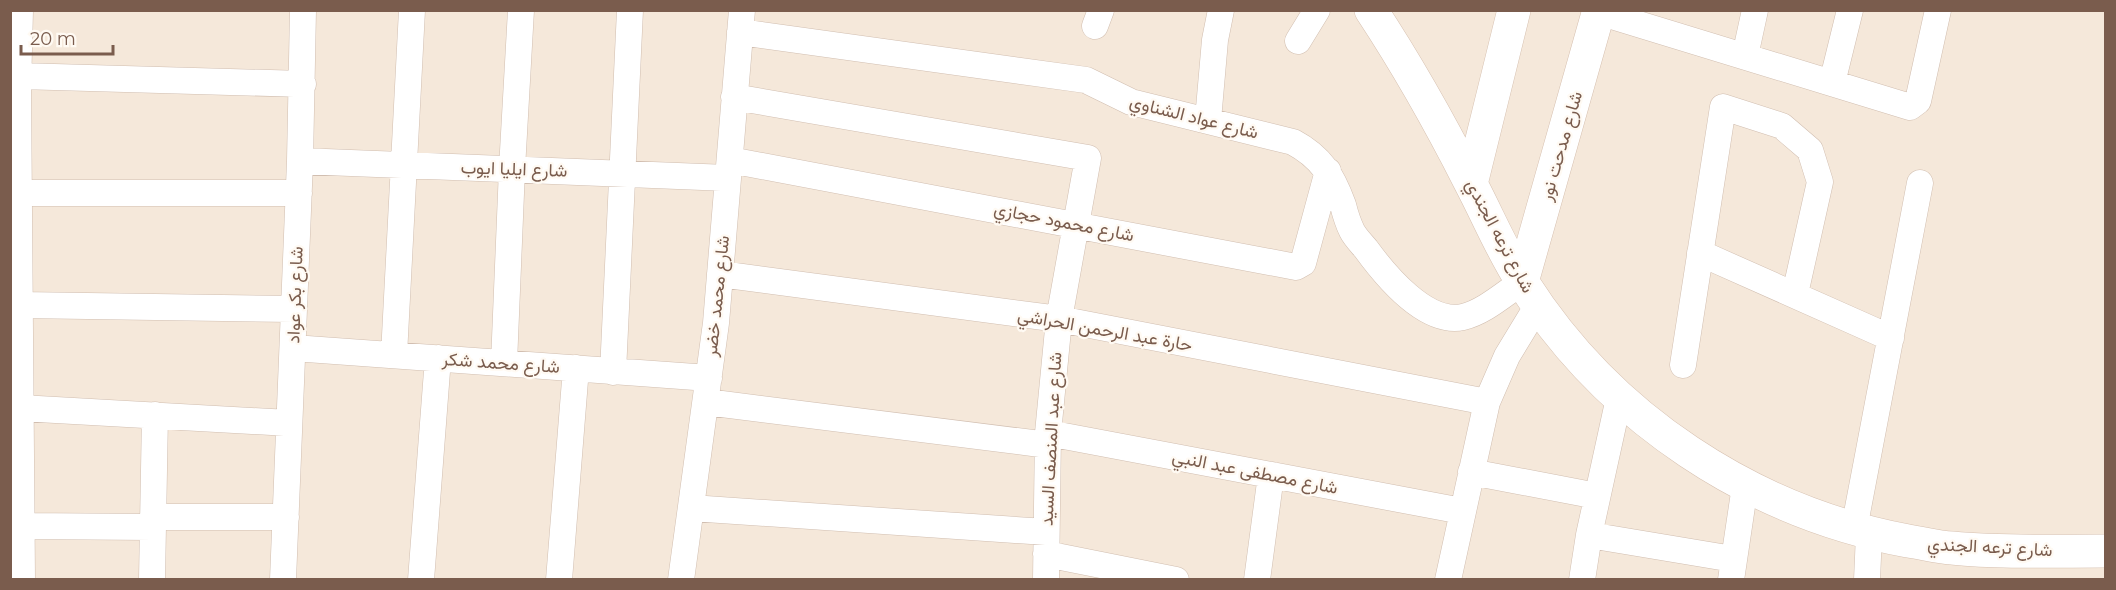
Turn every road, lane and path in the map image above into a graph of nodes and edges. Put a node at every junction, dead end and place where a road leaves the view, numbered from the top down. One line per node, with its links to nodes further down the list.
1 (20, 10): 18 (street)
2 (303, 10): 19 (street, شارع بكر عواد)
3 (412, 10): 23 (street)
4 (521, 10): 24 (street)
5 (630, 10): 27 (street)
6 (1221, 10): 21 (street)
7 (1317, 10): 15 (street)
8 (1371, 10): 29 (main road, شارع ترعه الجندي)
9 (1514, 10): 29 (main road)
10 (1755, 10): 16 (street)
11 (1850, 10): 17 (street)
12 (1938, 10): 17 (street)
13 (1599, 11): 16 (street); 35 (main road, شارع مدحت نور)
14 (741, 21): 20 (street, شارع محمد خضر); 21 (street, شارع عواد الشناوي)
15 (1298, 41)
16 (1745, 56): 17 (street)
17 (1832, 83)
18 (16, 84): 19 (street); 30 (street)
19 (303, 84): 22 (street, شارع بكر عواد)
20 (734, 97): 25 (street, شارع محمد خضر); 32 (street, شارع عبد المنصف السيد)
21 (1208, 120): 26 (street, شارع عواد الشناوي)
22 (300, 161): 23 (street, شارع ايليا ايوب); 31 (street, شارع بكر عواد)
23 (404, 165): 24 (street, شارع ايليا ايوب); 43 (street)
24 (512, 169): 27 (street, شارع ايليا ايوب); 45 (street)
25 (729, 169): 27 (street, شارع ايليا ايوب); 32 (street, شارع محمود حجازي); 34 (street, شارع محمد خضر)
26 (1328, 171): 32 (street, شارع محمود حجازي); 35 (street, شارع عواد الشناوي)
27 (623, 174): 48 (street)
28 (1920, 183): 40 (street)
29 (1471, 184): 35 (main road, شارع ترعه الجندي)
30 (15, 193): 31 (street); 37 (street)
31 (298, 193): 38 (street, شارع بكر عواد)
32 (1076, 224): 39 (street, شارع عبد المنصف السيد)
33 (1700, 253): 36 (street); 36 (street); 46 (street)
34 (720, 274): 39 (street, حارة عبد الرحمن الحراشي); 49 (street, شارع محمد خضر)
35 (1530, 294): 50 (main road, شارع ترعه الجندي); 51 (street)
36 (1795, 294): 40 (street)
37 (17, 298): 38 (street); 42 (street)
38 (294, 309): 41 (street, شارع بكر عواد)
39 (1059, 319): 51 (street, حارة عبد الرحمن الحراشي); 55 (street, شارع عبد المنصف السيد)
40 (1891, 338): 65 (street)
41 (293, 348): 43 (street, شارع محمد شكر); 54 (street, شارع بكر عواد)
42 (15, 353): 52 (street)
43 (394, 355): 44 (street, شارع محمد شكر)
44 (438, 358): 45 (street, شارع محمد شكر); 73 (street)
45 (504, 363): 47 (street, شارع محمد شكر)
46 (1683, 366)
47 (576, 368): 48 (street, شارع محمد شكر); 74 (street)
48 (613, 372): 49 (street, شارع محمد شكر)
49 (707, 390): 55 (street, شارع مصطفى عبد النبي); 60 (street, شارع محمد خضر)
50 (1619, 398): 58 (main road, شارع ترعه الجندي); 59 (street)
51 (1487, 402): 56 (street)
52 (20, 408): 53 (street); 64 (street)
53 (155, 415): 54 (street); 63 (street)
54 (289, 423): 62 (street, شارع بكر عواد)
55 (1048, 439): 57 (street, شارع مصطفى عبد النبي); 67 (street, شارع عبد المنصف السيد)
56 (1471, 472): 59 (street); 61 (street)
57 (1271, 475): 61 (street, شارع مصطفى عبد النبي); 78 (street)
58 (1745, 486): 65 (main road, شارع ترعه الجندي); 69 (street)
59 (1597, 496): 66 (street)
60 (691, 508): 67 (street); 75 (street, شارع محمد خضر)
61 (1462, 510): 79 (street)
62 (286, 518): 63 (street); 72 (street, شارع بكر عواد)
63 (153, 522): 64 (street); 71 (street)
64 (22, 526): 70 (street)
65 (1861, 531): 68 (main road, شارع ترعه الجندي); 81 (street)
66 (1589, 535): 69 (street); 80 (street)
67 (1046, 543): 76 (street, شارع عبد المنصف السيد); 77 (street)
68 (2106, 551)
69 (1732, 569)
70 (22, 579)
71 (152, 579)
72 (283, 579)
73 (422, 579)
74 (559, 579)
75 (681, 579)
76 (1046, 579)
77 (1176, 579)
78 (1257, 579)
79 (1448, 579)
80 (1582, 579)
81 (1868, 579)

